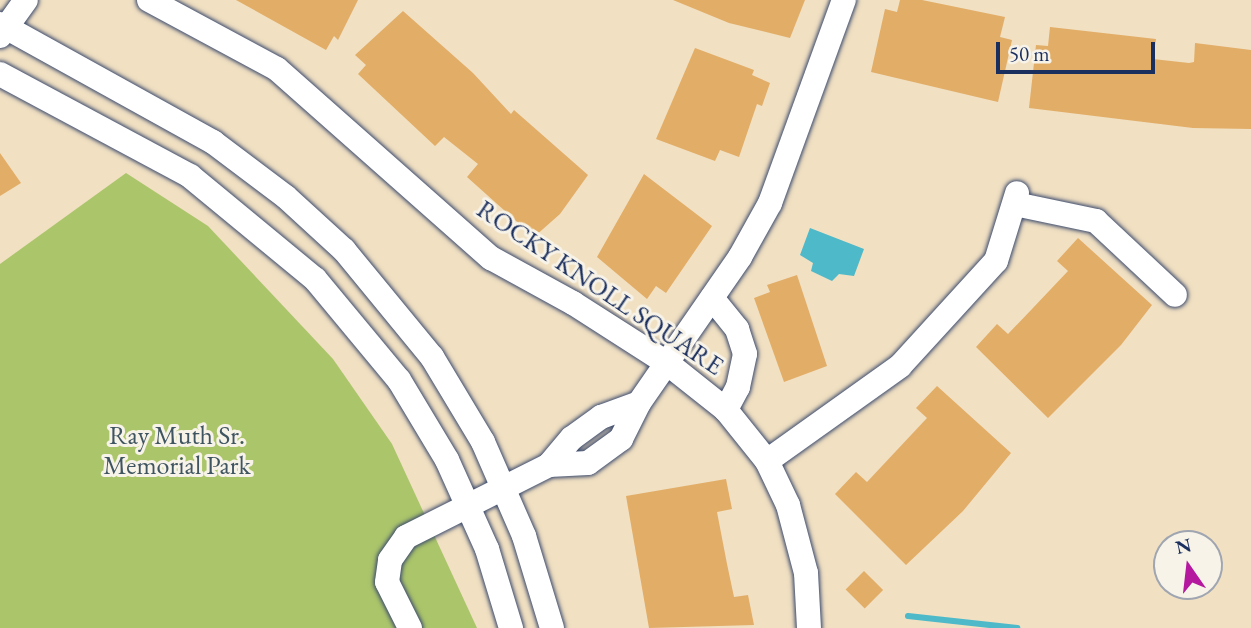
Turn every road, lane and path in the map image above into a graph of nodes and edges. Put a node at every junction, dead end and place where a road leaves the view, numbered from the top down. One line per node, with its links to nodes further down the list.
1 (26, 0): 4 (street)
2 (149, 0): 8 (street, ROCKY KNOLL SQUARE)
3 (844, 0): 7 (street)
4 (2, 29): 11 (street)
5 (0, 74): 12 (street)
6 (1175, 295): 10 (street)
7 (712, 298): 8 (street); 9 (street)
8 (667, 363): 9 (street, ROCKY KNOLL SQUARE); 11 (street)
9 (726, 410): 10 (street, ROCKY KNOLL SQUARE)
10 (767, 461): 16 (street, ROCKY KNOLL SQUARE)
11 (505, 486): 12 (street); 15 (street)
12 (468, 503): 13 (street); 14 (street)
13 (410, 628)
14 (511, 628)
15 (552, 628)
16 (809, 628)

